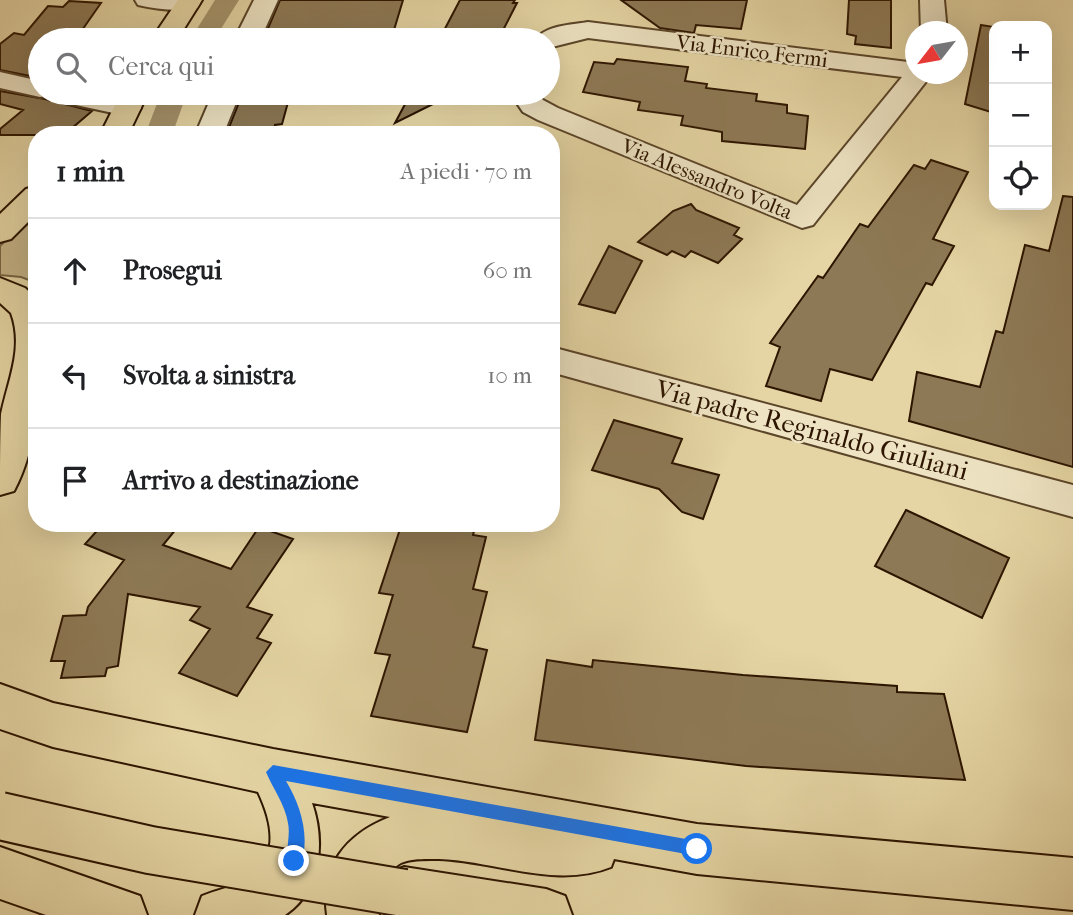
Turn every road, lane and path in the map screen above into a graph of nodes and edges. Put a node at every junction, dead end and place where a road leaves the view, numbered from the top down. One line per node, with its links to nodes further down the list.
1 (146, 0): 4 (street)
2 (266, 0): 7 (street)
3 (932, 0): 5 (street)
4 (189, 2): 6 (main road)
5 (933, 21)
6 (172, 28)
7 (253, 28)
8 (560, 35): 9 (street, Via Enrico Fermi)
9 (905, 70)
10 (0, 80): 12 (street)
11 (908, 84): 15 (street, Via Alessandro Volta)
12 (28, 86)
13 (87, 105): 16 (street)
14 (221, 105): 17 (street)
15 (532, 105)
16 (120, 119)
17 (213, 126)
18 (28, 204): 19 (main road)
19 (0, 232)
20 (0, 289): 21 (main road)
21 (28, 312)
22 (560, 361): 25 (street, Via padre Reginaldo Giuliani)
23 (28, 381): 24 (main road)
24 (0, 481)
25 (1073, 501)
26 (0, 705): 27 (main road)
27 (273, 772): 29 (main road); 33 (main road)
28 (0, 816): 35 (main road, bridge)
29 (697, 849): 31 (main road); 34 (main road)
30 (0, 873): 32 (main road)
31 (1073, 884)
32 (121, 915)
33 (221, 915)
34 (353, 915)
35 (546, 915)

